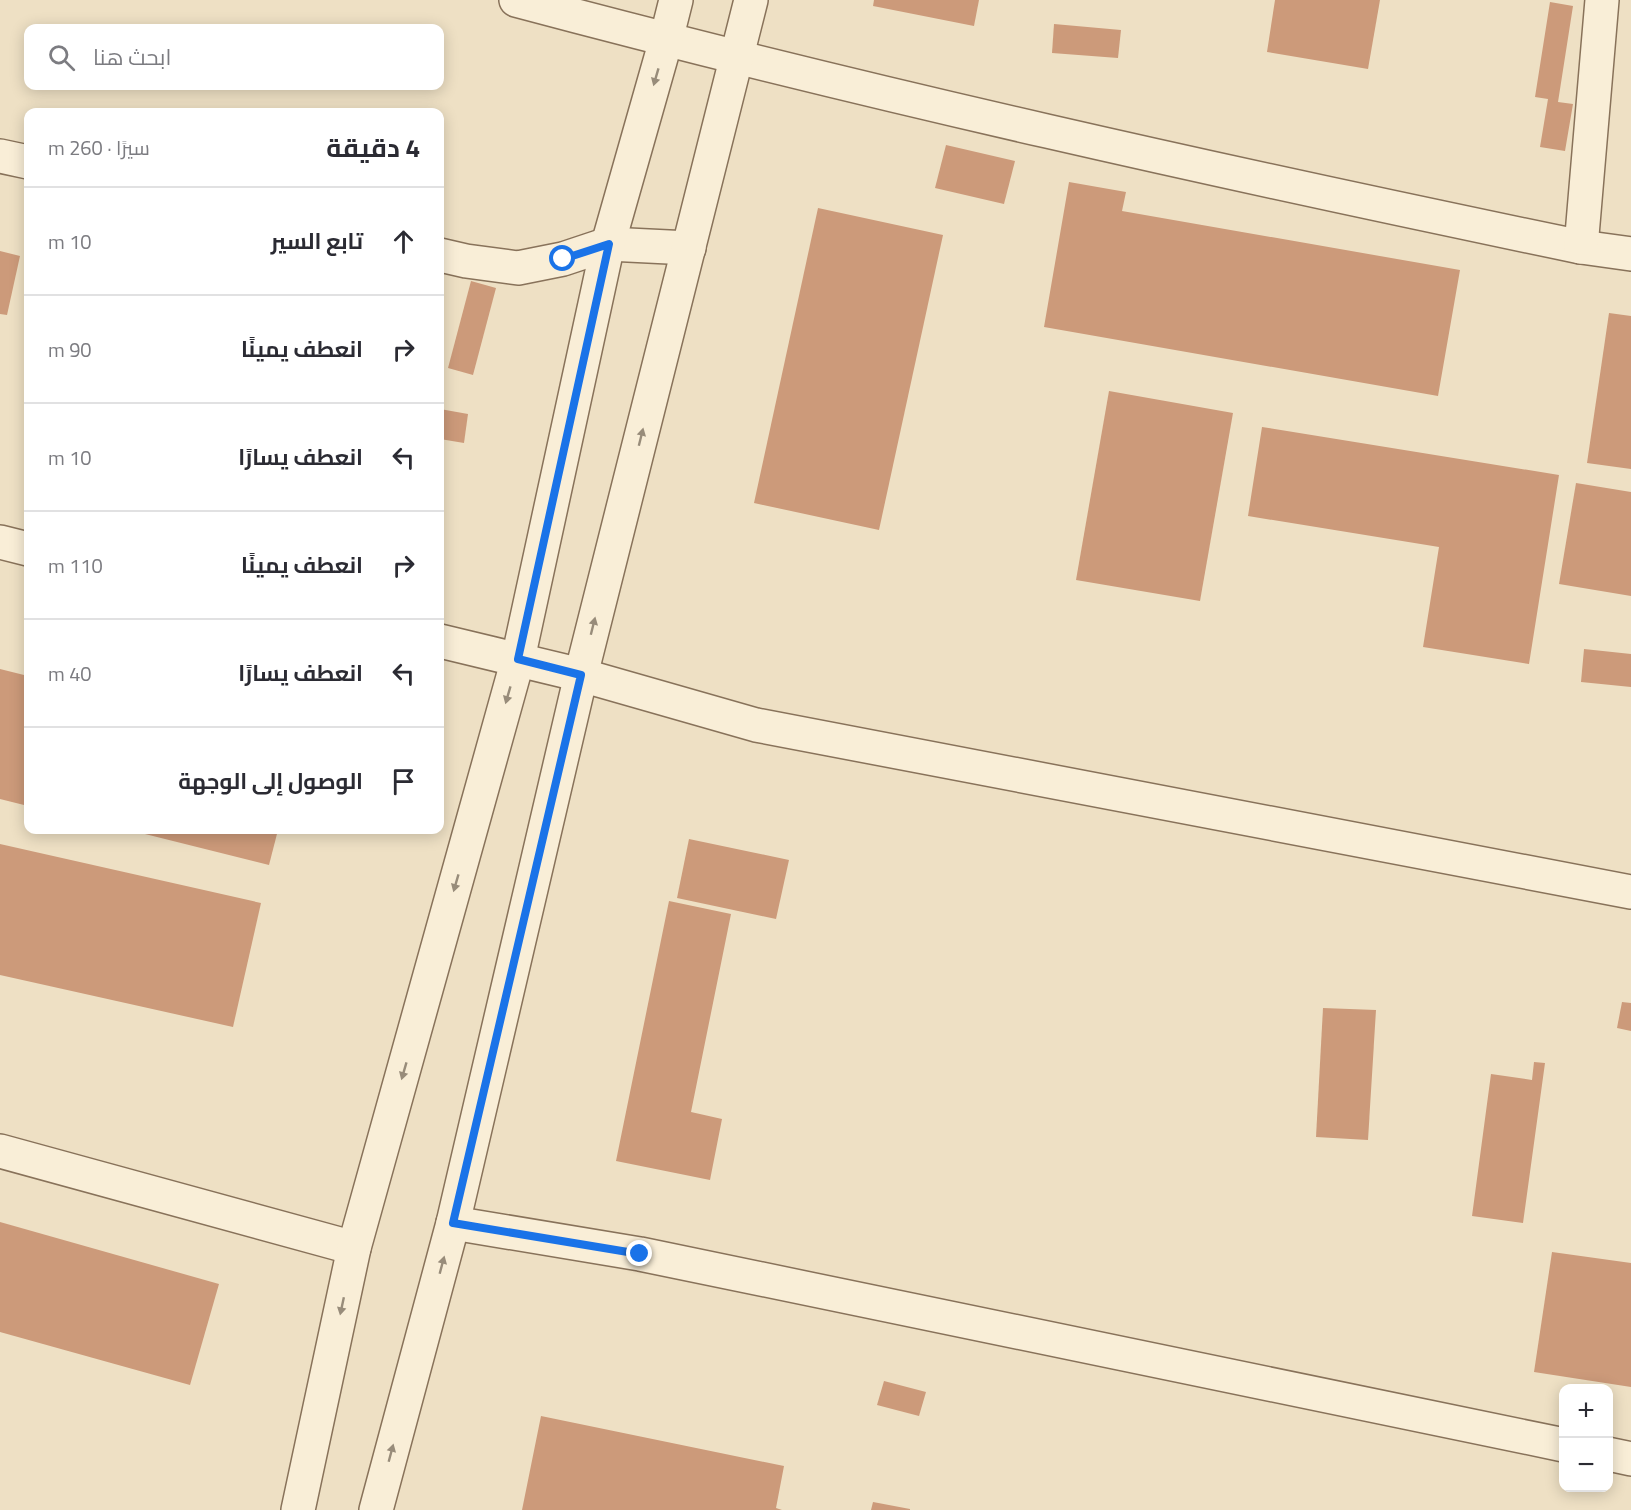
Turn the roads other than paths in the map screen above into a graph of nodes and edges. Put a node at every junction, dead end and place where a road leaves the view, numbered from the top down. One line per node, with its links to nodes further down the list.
1 (516, 0): 5 (street)
2 (676, 0): 5 (street)
3 (751, 0): 6 (street)
4 (1602, 0): 10 (street)
5 (666, 40): 6 (street); 9 (street, one-way to 9)
6 (738, 58): 10 (street); 11 (street)
7 (0, 156): 8 (street)
8 (24, 161)
9 (609, 244): 11 (street); 13 (street); 17 (street)
10 (1581, 247): 12 (street)
11 (689, 248): 18 (street, one-way to 11)
12 (1631, 254)
13 (444, 256)
14 (0, 542): 15 (street)
15 (24, 548)
16 (444, 642): 17 (street)
17 (518, 659): 18 (street); 22 (street, one-way to 22)
18 (581, 675): 19 (street); 21 (street)
19 (1631, 892)
20 (0, 1151): 22 (street)
21 (453, 1223): 23 (street); 27 (street, one-way to 21)
22 (354, 1248): 26 (street, one-way to 26)
23 (1559, 1444)
24 (1613, 1455): 25 (street)
25 (1631, 1459)
26 (298, 1510)
27 (376, 1510)

